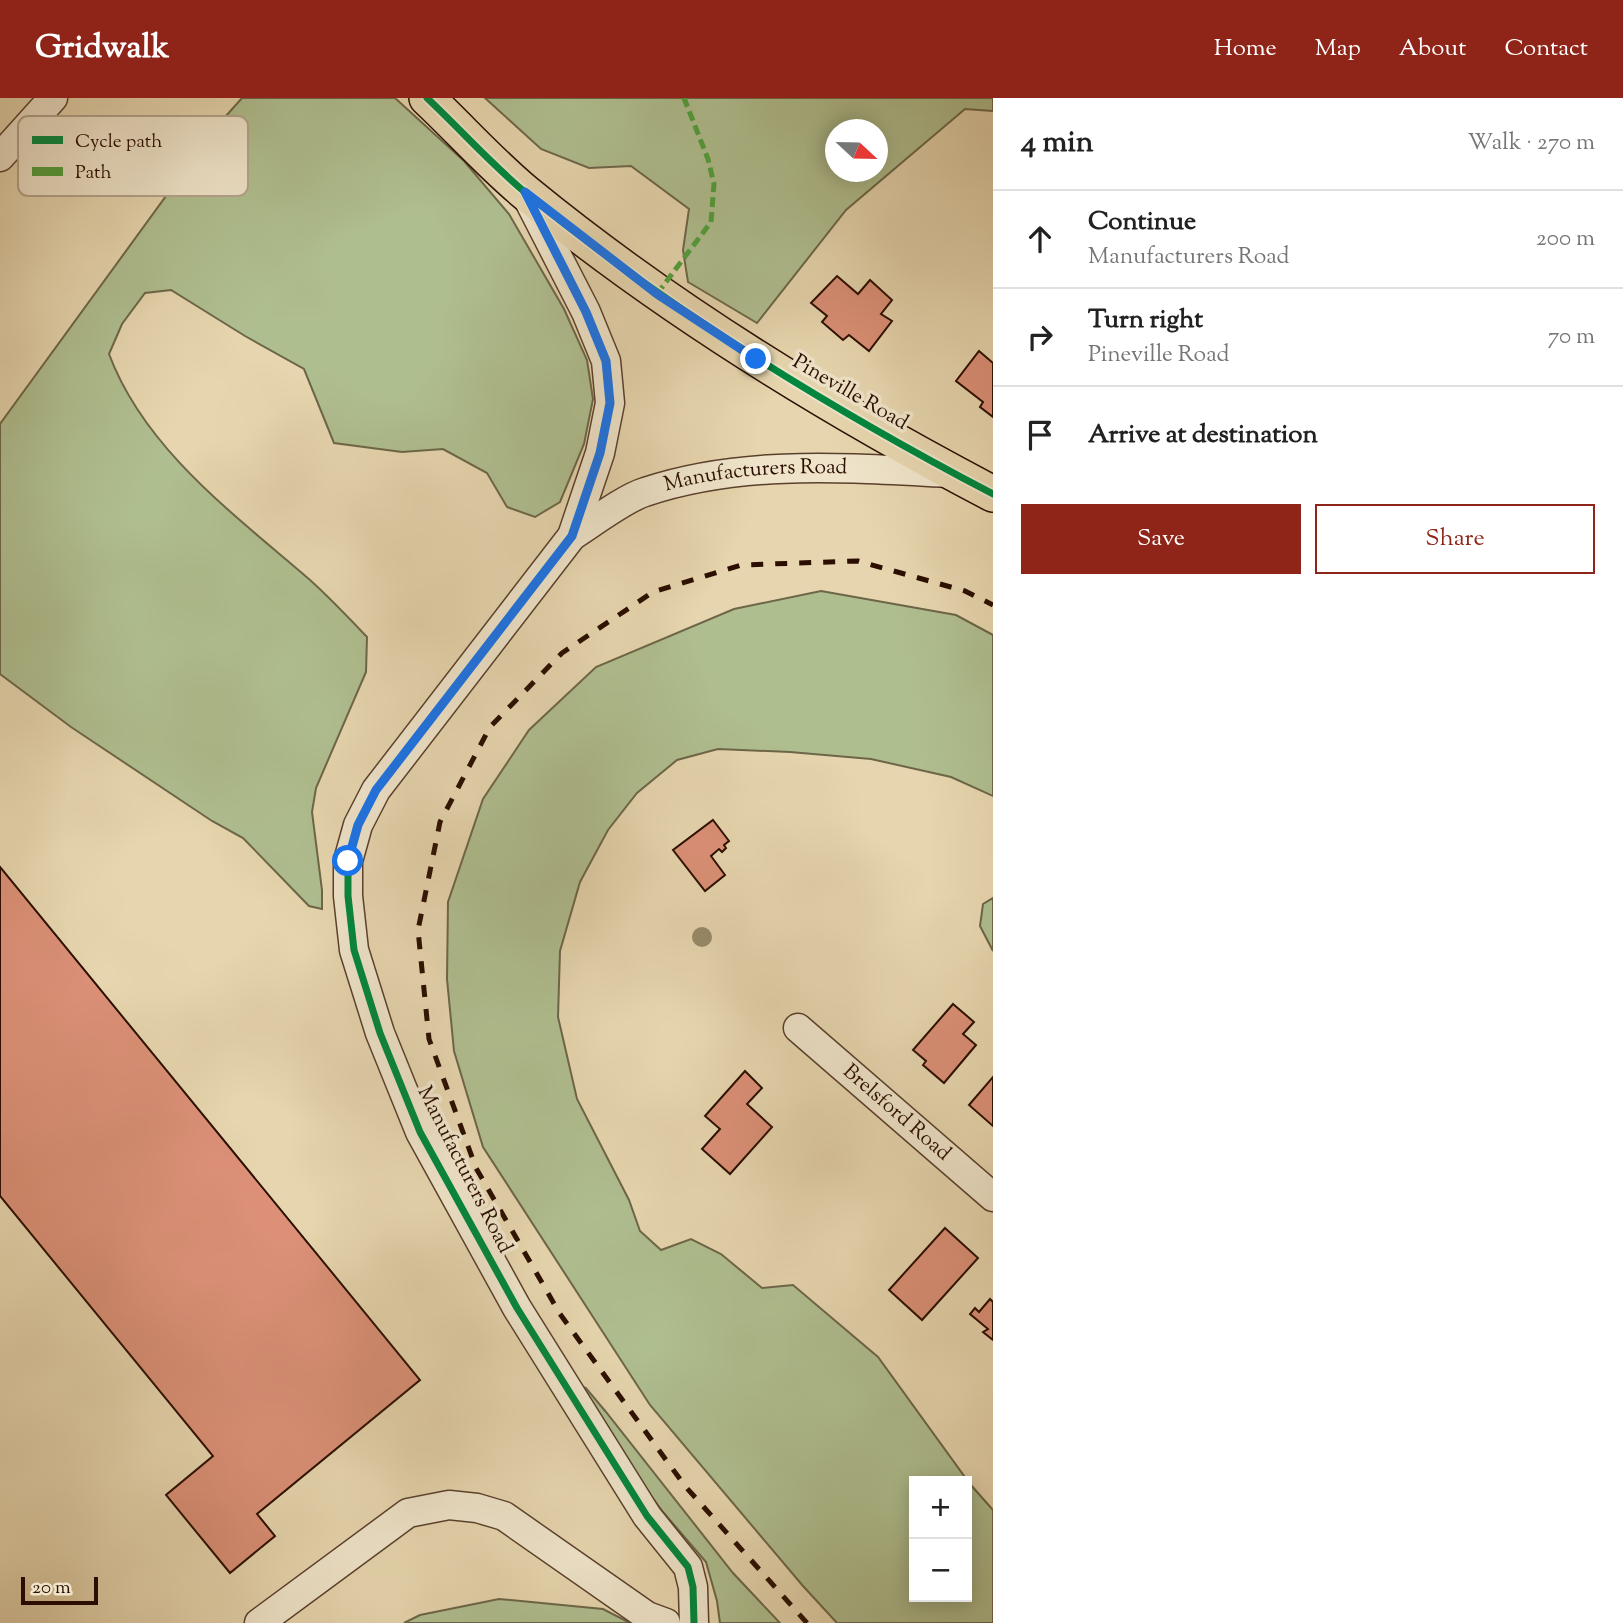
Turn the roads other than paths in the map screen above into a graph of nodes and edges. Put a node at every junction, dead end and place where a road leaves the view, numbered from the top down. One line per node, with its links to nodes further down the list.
1 (52, 98): 3 (street)
2 (427, 98): 6 (main road, Pineville Road)
3 (36, 116)
4 (18, 137): 5 (street)
5 (0, 157)
6 (525, 192): 7 (main road, Pineville Road); 9 (street, Manufacturers Road)
7 (952, 473): 8 (main road, Pineville Road); 9 (street, Manufacturers Road)
8 (993, 494)
9 (572, 536): 14 (street, Manufacturers Road)
10 (798, 1028): 11 (street, Brelsford Road)
11 (993, 1197)
12 (259, 1623): 13 (street)
13 (666, 1623)
14 (694, 1623)

